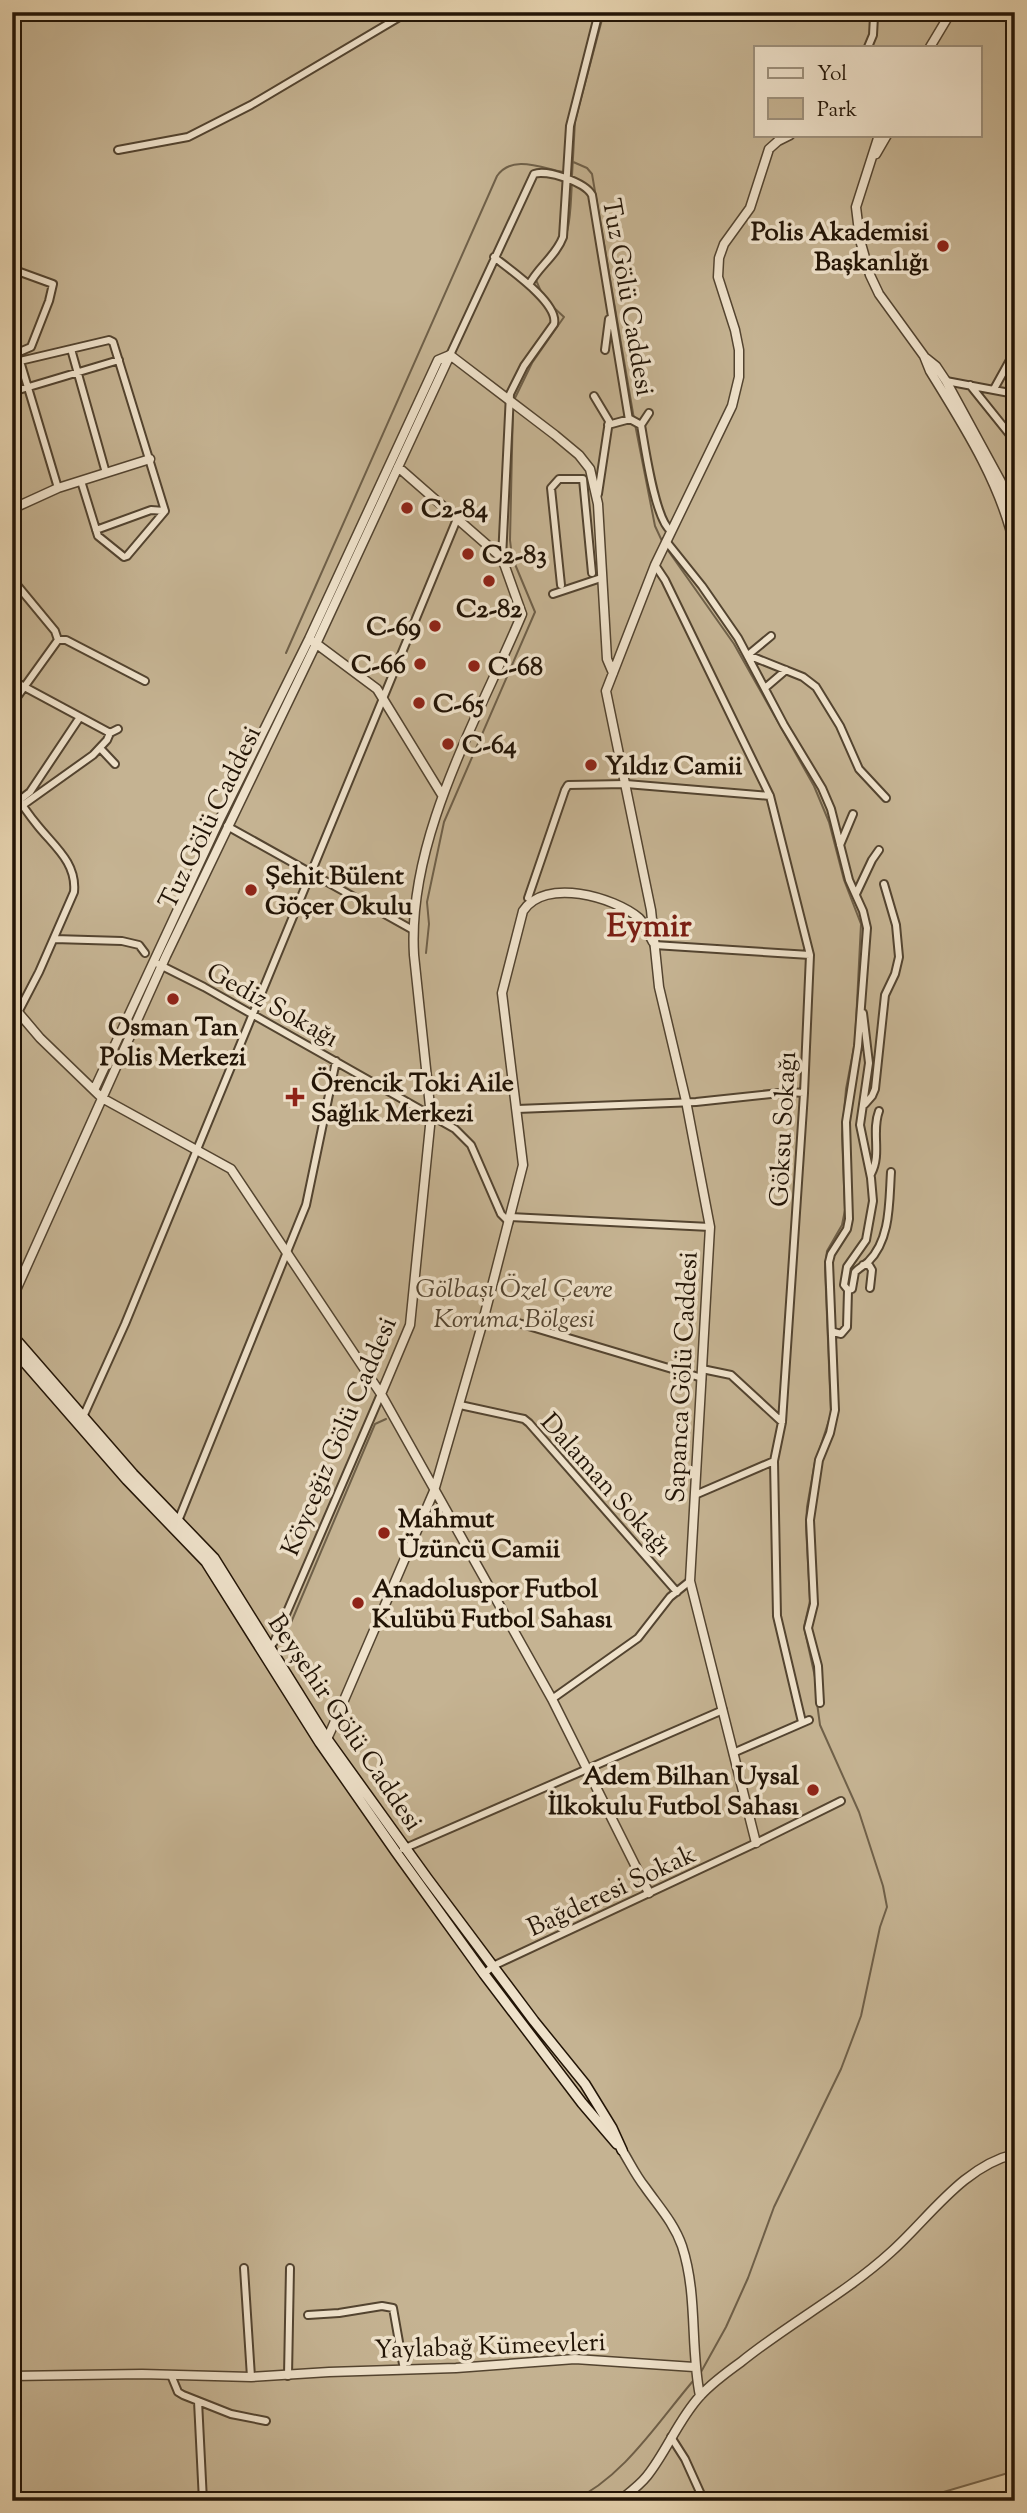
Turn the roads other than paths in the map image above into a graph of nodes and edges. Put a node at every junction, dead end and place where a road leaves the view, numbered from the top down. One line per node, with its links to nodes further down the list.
1 (408, 12): 10 (street)
2 (599, 12): 12 (street)
3 (951, 12): 6 (street)
4 (874, 16): 5 (street)
5 (868, 46)
6 (931, 46)
7 (788, 136): 51 (street)
8 (879, 136): 11 (street)
9 (886, 136): 11 (street)
10 (118, 150)
11 (873, 159): 22 (street)
12 (569, 177): 13 (street, Tuz Gölü Caddesi); 15 (street); 16 (street, Tuz Gölü Caddesi)
13 (494, 257): 15 (street); 21 (street, Tuz Gölü Caddesi)
14 (12, 272): 18 (street)
15 (529, 285): 33 (street)
16 (610, 310): 19 (street); 35 (street, Tuz Gölü Caddesi)
17 (71, 349): 23 (street); 24 (street); 25 (street)
18 (14, 350): 24 (street)
19 (605, 350)
20 (1015, 351): 29 (street)
21 (450, 355): 33 (street, Sapanca Gölü Caddesi); 39 (street, Tuz Gölü Caddesi); 63 (street, Tuz Gölü Caddesi)
22 (924, 356): 26 (street); 53 (street)
23 (119, 360): 25 (street); 38 (street)
24 (20, 361): 28 (street)
25 (77, 373): 28 (street); 40 (street)
26 (946, 381): 27 (street); 46 (street)
27 (970, 385): 29 (street); 37 (street)
28 (28, 387): 30 (street); 42 (street)
29 (993, 389): 31 (street)
30 (12, 393)
31 (1015, 394)
32 (594, 396): 36 (street)
33 (512, 401): 43 (street, Sapanca Gölü Caddesi); 54 (street)
34 (649, 413): 35 (street)
35 (635, 421): 36 (street); 51 (street, Tuz Gölü Caddesi)
36 (608, 425): 43 (street)
37 (1015, 442)
38 (150, 458): 40 (street); 45 (street)
39 (398, 467): 47 (street, Köyceğiz Gölü Caddesi); 63 (street, Tuz Gölü Caddesi)
40 (106, 473): 41 (street)
41 (81, 481): 42 (street); 50 (street)
42 (58, 488): 44 (street)
43 (597, 498): 48 (street, Sapanca Gölü Caddesi)
44 (13, 504)
45 (164, 511): 50 (street); 50 (street)
46 (1015, 516)
47 (457, 519): 54 (street, Köyceğiz Gölü Caddesi); 71 (street)
48 (599, 527): 49 (street); 57 (street, Sapanca Gölü Caddesi)
49 (588, 528): 56 (street); 59 (street)
50 (96, 530)
51 (671, 531): 52 (street)
52 (666, 541): 55 (street); 64 (street)
53 (1015, 549)
54 (502, 558): 80 (street, Köyceğiz Gölü Caddesi)
55 (655, 565): 66 (street); 81 (street, Göksu Sokağı)
56 (592, 573)
57 (601, 578): 60 (street); 66 (street, Sapanca Gölü Caddesi)
58 (12, 579): 62 (street)
59 (561, 585)
60 (553, 594)
61 (771, 636): 64 (street)
62 (58, 640): 68 (street); 69 (street)
63 (313, 641): 71 (street); 86 (street, Tuz Gölü Caddesi); 100 (street, Tuz Gölü Caddesi)
64 (748, 655): 65 (street); 70 (street)
65 (786, 670): 70 (street); 82 (street)
66 (613, 673): 78 (street, Sapanca Gölü Caddesi)
67 (12, 675): 69 (street)
68 (145, 681)
69 (24, 687): 72 (street); 73 (street)
70 (765, 688): 87 (street)
71 (384, 698): 80 (street); 89 (street)
72 (12, 704)
73 (80, 717): 75 (street); 83 (street)
74 (118, 729): 75 (street)
75 (110, 733): 76 (street)
76 (100, 748): 77 (street); 83 (street)
77 (114, 764)
78 (626, 784): 81 (street); 92 (street); 93 (street, Sapanca Gölü Caddesi)
79 (12, 789): 83 (street)
80 (442, 795): 95 (street, Köyceğiz Gölü Caddesi)
81 (769, 796): 99 (street, Göksu Sokağı)
82 (886, 799)
83 (21, 803): 84 (street); 96 (street)
84 (12, 806)
85 (853, 814): 87 (street)
86 (227, 826): 89 (street); 100 (street, Tuz Gölü Caddesi)
87 (839, 846): 91 (street)
88 (879, 850): 91 (street)
89 (312, 873): 95 (street); 103 (street)
90 (884, 884): 110 (street)
91 (856, 895): 101 (street)
92 (528, 898)
93 (651, 910): 94 (street); 97 (street, Sapanca Gölü Caddesi)
94 (640, 920): 97 (street); 111 (street)
95 (413, 930): 113 (street, Köyceğiz Gölü Caddesi)
96 (54, 939): 98 (street); 102 (street)
97 (654, 945): 99 (street); 109 (street, Sapanca Gölü Caddesi)
98 (145, 953)
99 (810, 955): 107 (street, Göksu Sokağı)
100 (158, 964): 103 (street, Gediz Sokağı); 106 (street, Tuz Gölü Caddesi); 108 (street, Tuz Gölü Caddesi)
101 (860, 1001): 110 (street); 125 (street)
102 (15, 1009): 104 (street); 106 (street)
103 (253, 1014): 105 (street, Gediz Sokağı); 114 (street)
104 (12, 1024)
105 (336, 1061): 113 (street, Gediz Sokağı); 119 (street)
106 (94, 1090): 108 (street)
107 (804, 1093): 109 (street); 132 (street, Göksu Sokağı)
108 (103, 1098): 114 (street); 123 (street, Tuz Gölü Caddesi)
109 (685, 1101): 111 (street); 118 (street, Sapanca Gölü Caddesi)
110 (863, 1105): 116 (street)
111 (517, 1109): 117 (street)
112 (879, 1111): 116 (street)
113 (431, 1116): 117 (street, Gediz Sokağı); 129 (street, Köyceğiz Gölü Caddesi)
114 (197, 1150): 119 (street); 131 (street)
115 (891, 1172): 120 (street)
116 (871, 1175): 122 (street)
117 (508, 1219): 118 (street); 124 (street)
118 (710, 1227): 128 (street, Sapanca Gölü Caddesi)
119 (287, 1252): 129 (street); 136 (street)
120 (863, 1265): 121 (street); 122 (street)
121 (870, 1288)
122 (848, 1290): 125 (street)
123 (12, 1299)
124 (482, 1325): 128 (street); 130 (street)
125 (834, 1332): 141 (street)
126 (12, 1335): 131 (main road, Beyşehir Gölü Caddesi)
127 (12, 1348): 139 (main road)
128 (702, 1374): 132 (street); 135 (street, Sapanca Gölü Caddesi)
129 (381, 1394): 134 (street); 139 (street, Köyceğiz Gölü Caddesi)
130 (460, 1405): 134 (street); 138 (street, Dalaman Sokağı)
131 (83, 1417): 136 (main road, Beyşehir Gölü Caddesi)
132 (782, 1422): 133 (street, Göksu Sokağı)
133 (774, 1461): 135 (street); 144 (street, Göksu Sokağı)
134 (435, 1491): 140 (street); 143 (street)
135 (695, 1495): 137 (street, Sapanca Gölü Caddesi)
136 (178, 1521): 139 (main road, Beyşehir Gölü Caddesi)
137 (690, 1581): 138 (street); 142 (street, Sapanca Gölü Caddesi)
138 (677, 1591): 140 (street)
139 (266, 1650): 143 (main road, Beyşehir Gölü Caddesi)
140 (552, 1699): 145 (street)
141 (820, 1703)
142 (723, 1710): 144 (street, Sapanca Gölü Caddesi); 145 (street)
143 (324, 1741): 148 (main road, Beyşehir Gölü Caddesi)
144 (733, 1753): 147 (street, Sapanca Gölü Caddesi)
145 (587, 1769): 148 (street); 149 (street)
146 (841, 1801): 147 (street, Bağderesi Sokak)
147 (756, 1843): 149 (street, Bağderesi Sokak)
148 (401, 1850): 150 (main road, Beyşehir Gölü Caddesi); 151 (main road)
149 (649, 1893): 150 (street, Bağderesi Sokak)
150 (493, 1966): 151 (street, Bağderesi Sokak); 152 (main road, Beyşehir Gölü Caddesi)
151 (484, 1974): 152 (main road)
152 (622, 2150): 157 (street)
153 (1015, 2154): 163 (street)
154 (244, 2268): 162 (street)
155 (290, 2268): 160 (street)
156 (308, 2315): 158 (street)
157 (694, 2367): 158 (street, Yaylabağ Kümeevleri); 163 (street)
158 (404, 2370): 160 (street, Yaylabağ Kümeevleri)
159 (171, 2375): 161 (street, Yaylabağ Kümeevleri); 162 (street, Yaylabağ Kümeevleri); 164 (street)
160 (288, 2375): 162 (street, Yaylabağ Kümeevleri)
161 (12, 2376)
162 (251, 2377)
163 (700, 2396): 166 (street)
164 (198, 2401): 165 (street); 167 (street)
165 (266, 2421)
166 (671, 2437): 168 (street); 169 (street)
167 (203, 2501)
168 (620, 2501)
169 (704, 2501)

